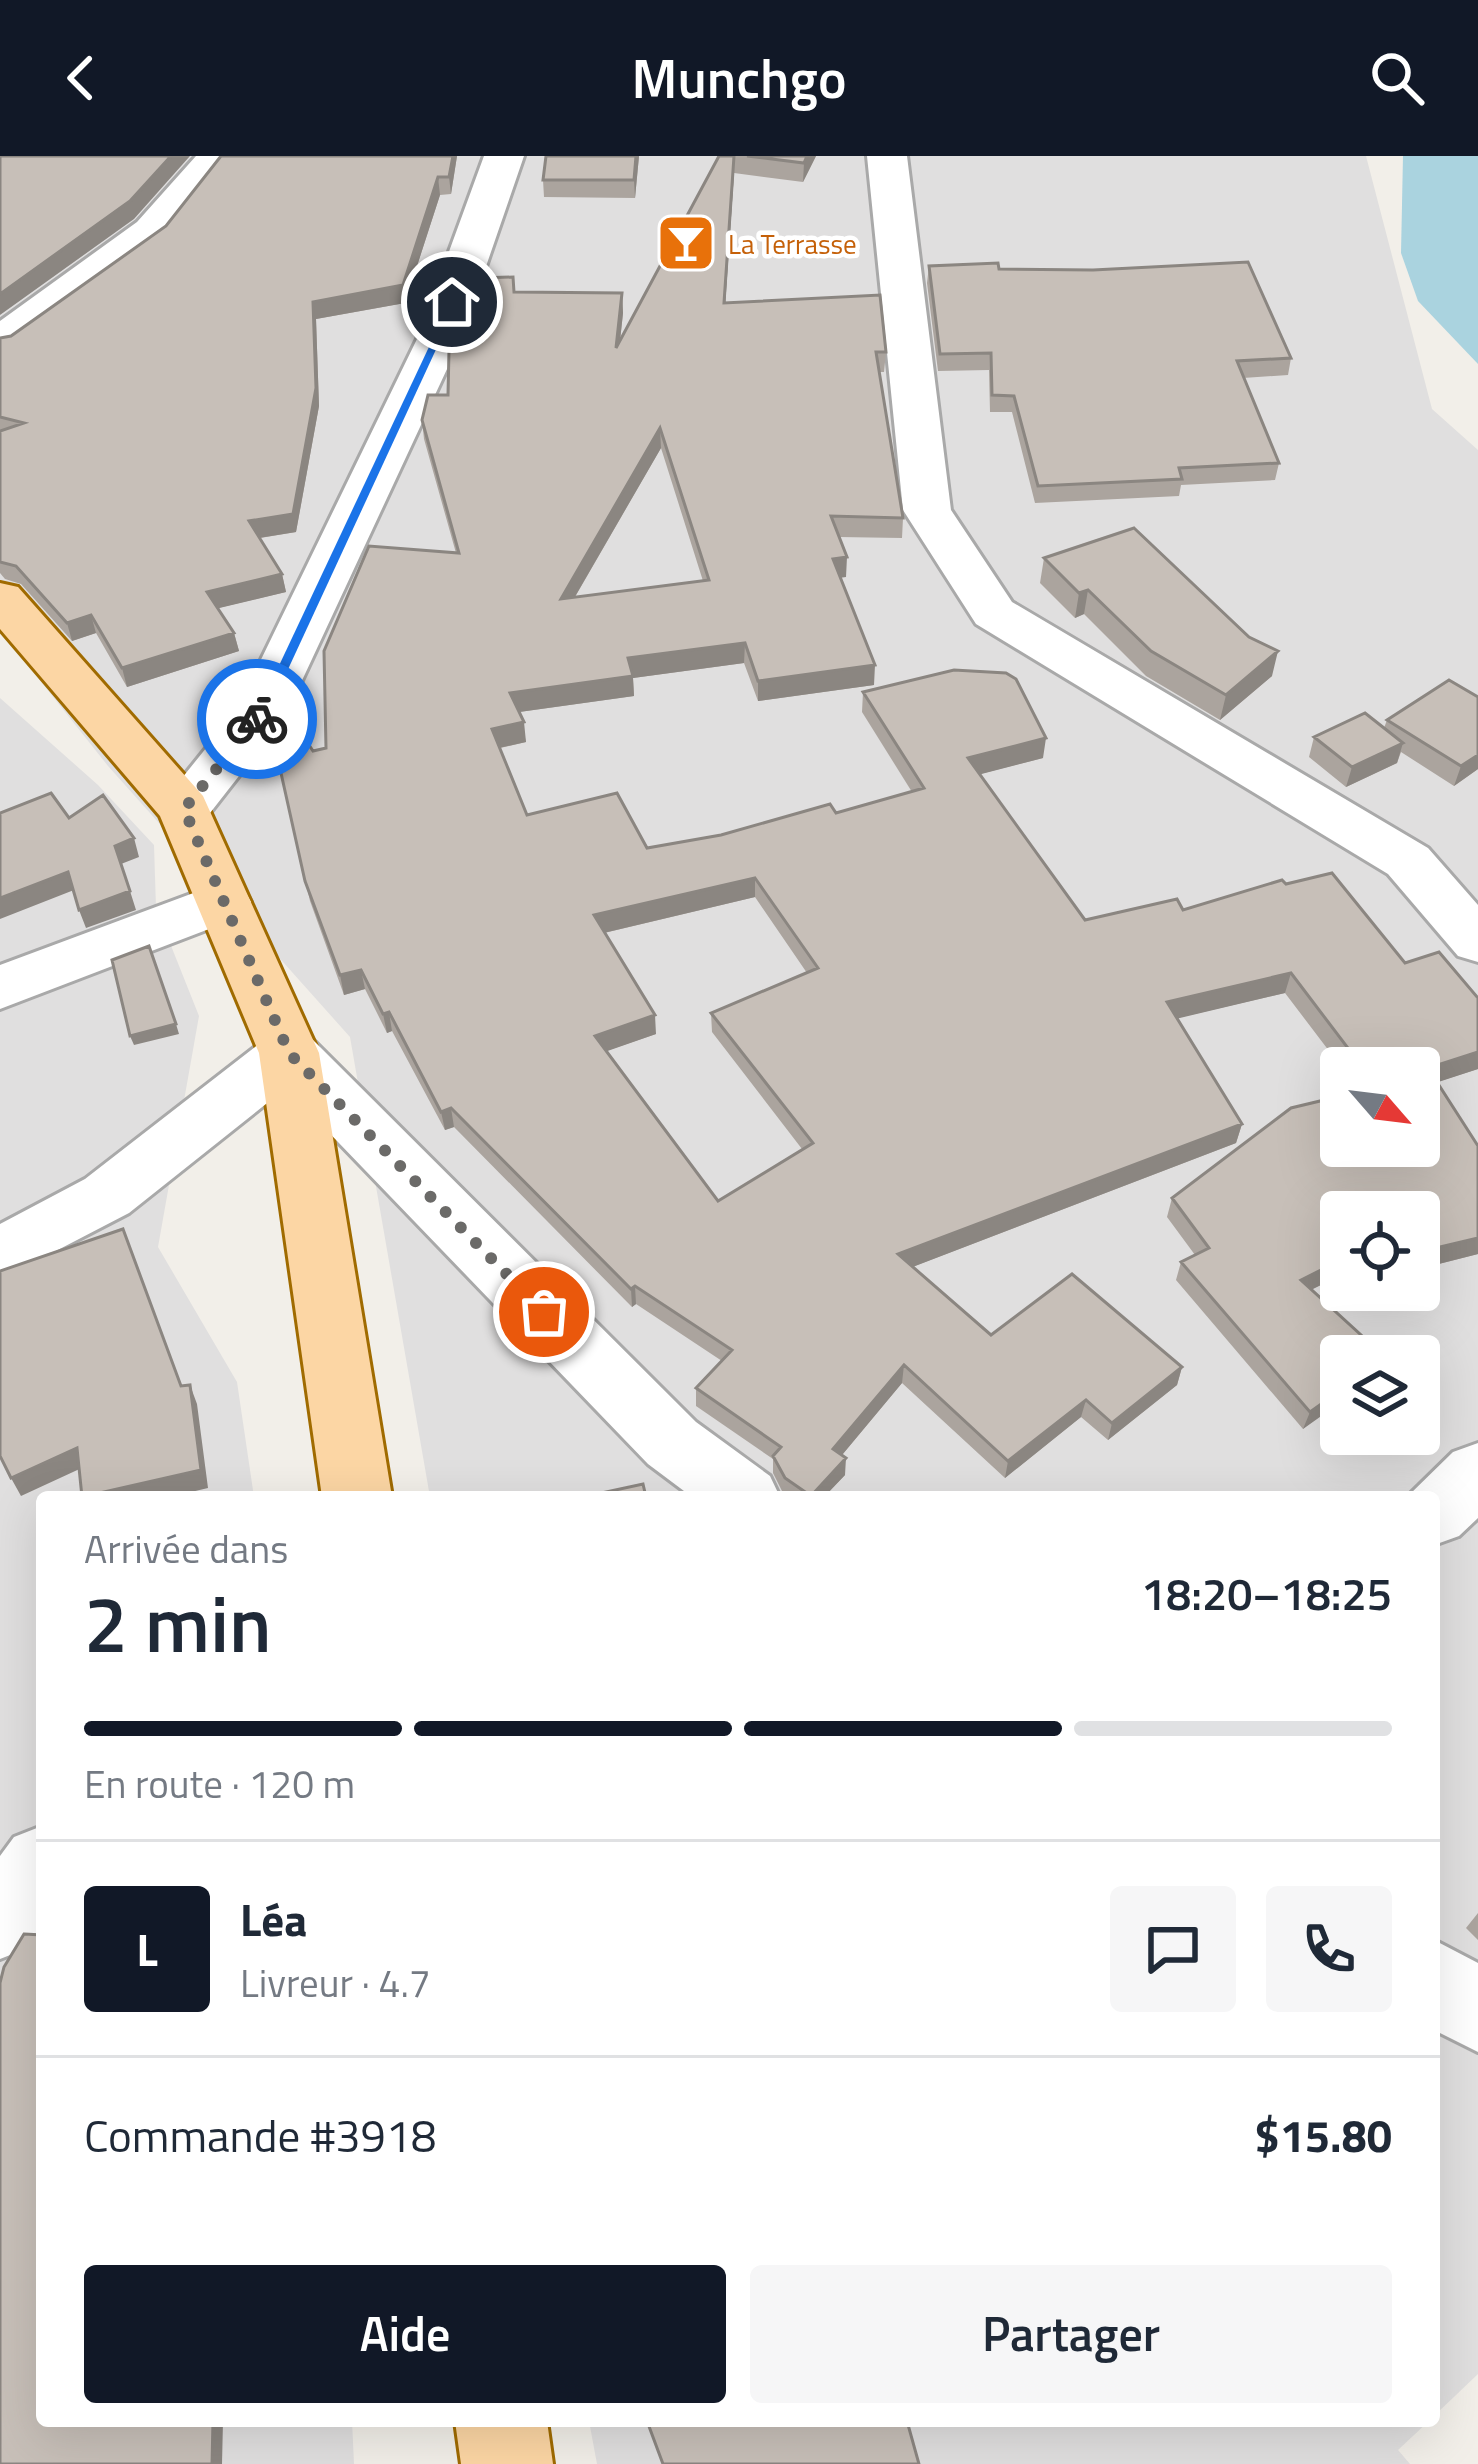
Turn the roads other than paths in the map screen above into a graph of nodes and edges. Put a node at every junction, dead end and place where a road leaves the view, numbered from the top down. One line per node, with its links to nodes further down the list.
1 (217, 156): 4 (street)
2 (504, 156): 6 (street)
3 (887, 156): 8 (street)
4 (0, 341)
5 (0, 598): 6 (main road)
6 (184, 809): 7 (main road)
7 (224, 902): 9 (street); 10 (main road)
8 (1478, 941)
9 (0, 988)
10 (289, 1053): 11 (street); 13 (main road); 14 (street)
11 (0, 1254)
12 (1478, 1473): 15 (street)
13 (342, 1483)
14 (737, 1491)
15 (1440, 1508)
16 (36, 1872): 17 (street)
17 (0, 1920)
18 (1440, 1985): 19 (street)
19 (1478, 2011)
20 (502, 2427): 21 (main road)
21 (507, 2464)

